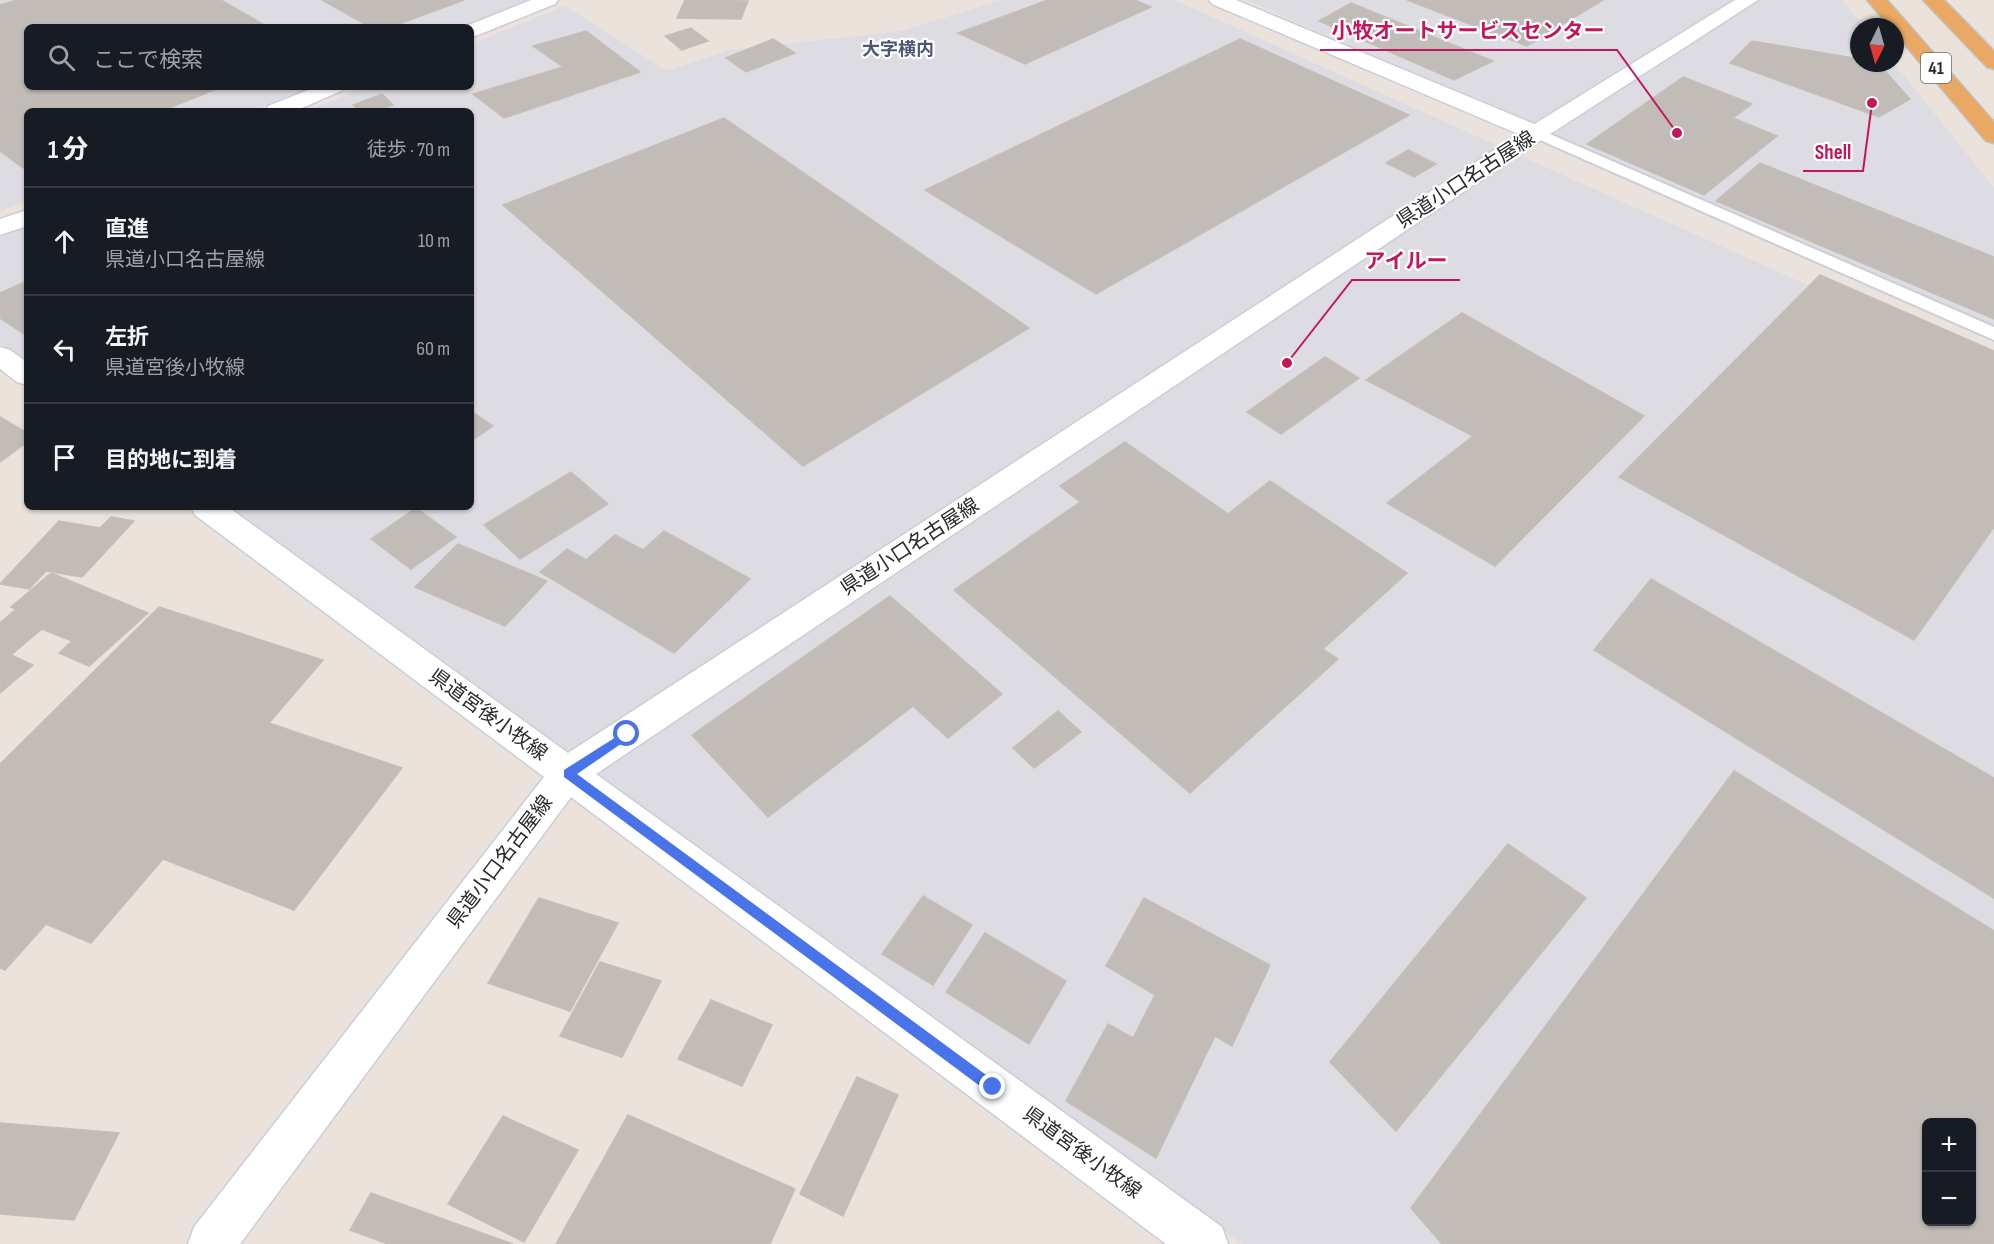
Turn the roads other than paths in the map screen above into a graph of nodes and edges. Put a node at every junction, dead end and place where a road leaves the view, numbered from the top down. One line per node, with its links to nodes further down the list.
1 (548, 0): 6 (main road)
2 (1219, 0): 10 (main road)
3 (1748, 0): 10 (main road, 県道小口名古屋線)
4 (1877, 0): 11 (highway, 41)
5 (1934, 0): 7 (highway, 41)
6 (474, 30)
7 (1994, 63)
8 (327, 90): 9 (main road)
9 (283, 108)
10 (1536, 133): 14 (lane); 18 (main road, 県道小口名古屋線)
11 (1994, 136)
12 (24, 218): 13 (main road)
13 (0, 228)
14 (1994, 334)
15 (0, 356): 16 (main road)
16 (24, 374)
17 (210, 510): 18 (main road, 県道宮後小牧線)
18 (568, 774): 19 (main road, 県道小口名古屋線); 20 (main road, 県道宮後小牧線)
19 (211, 1244)
20 (1205, 1244)

